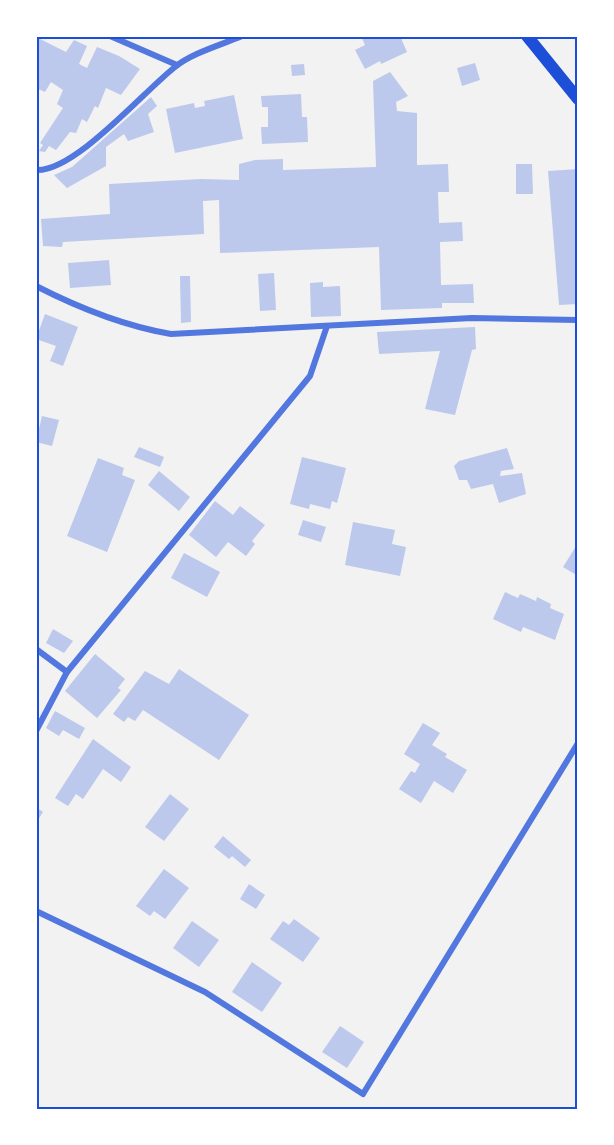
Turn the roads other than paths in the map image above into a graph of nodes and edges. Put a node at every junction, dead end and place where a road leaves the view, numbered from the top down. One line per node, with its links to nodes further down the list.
1 (110, 36): 4 (street)
2 (242, 36): 4 (street)
3 (527, 36): 5 (main road)
4 (177, 65): 6 (street)
5 (578, 99)
6 (36, 170)
7 (36, 286): 9 (street)
8 (578, 320): 9 (street)
9 (327, 326): 11 (street)
10 (36, 650): 11 (street)
11 (68, 672): 12 (street)
12 (36, 731)
13 (578, 743): 14 (street)
14 (36, 912)

